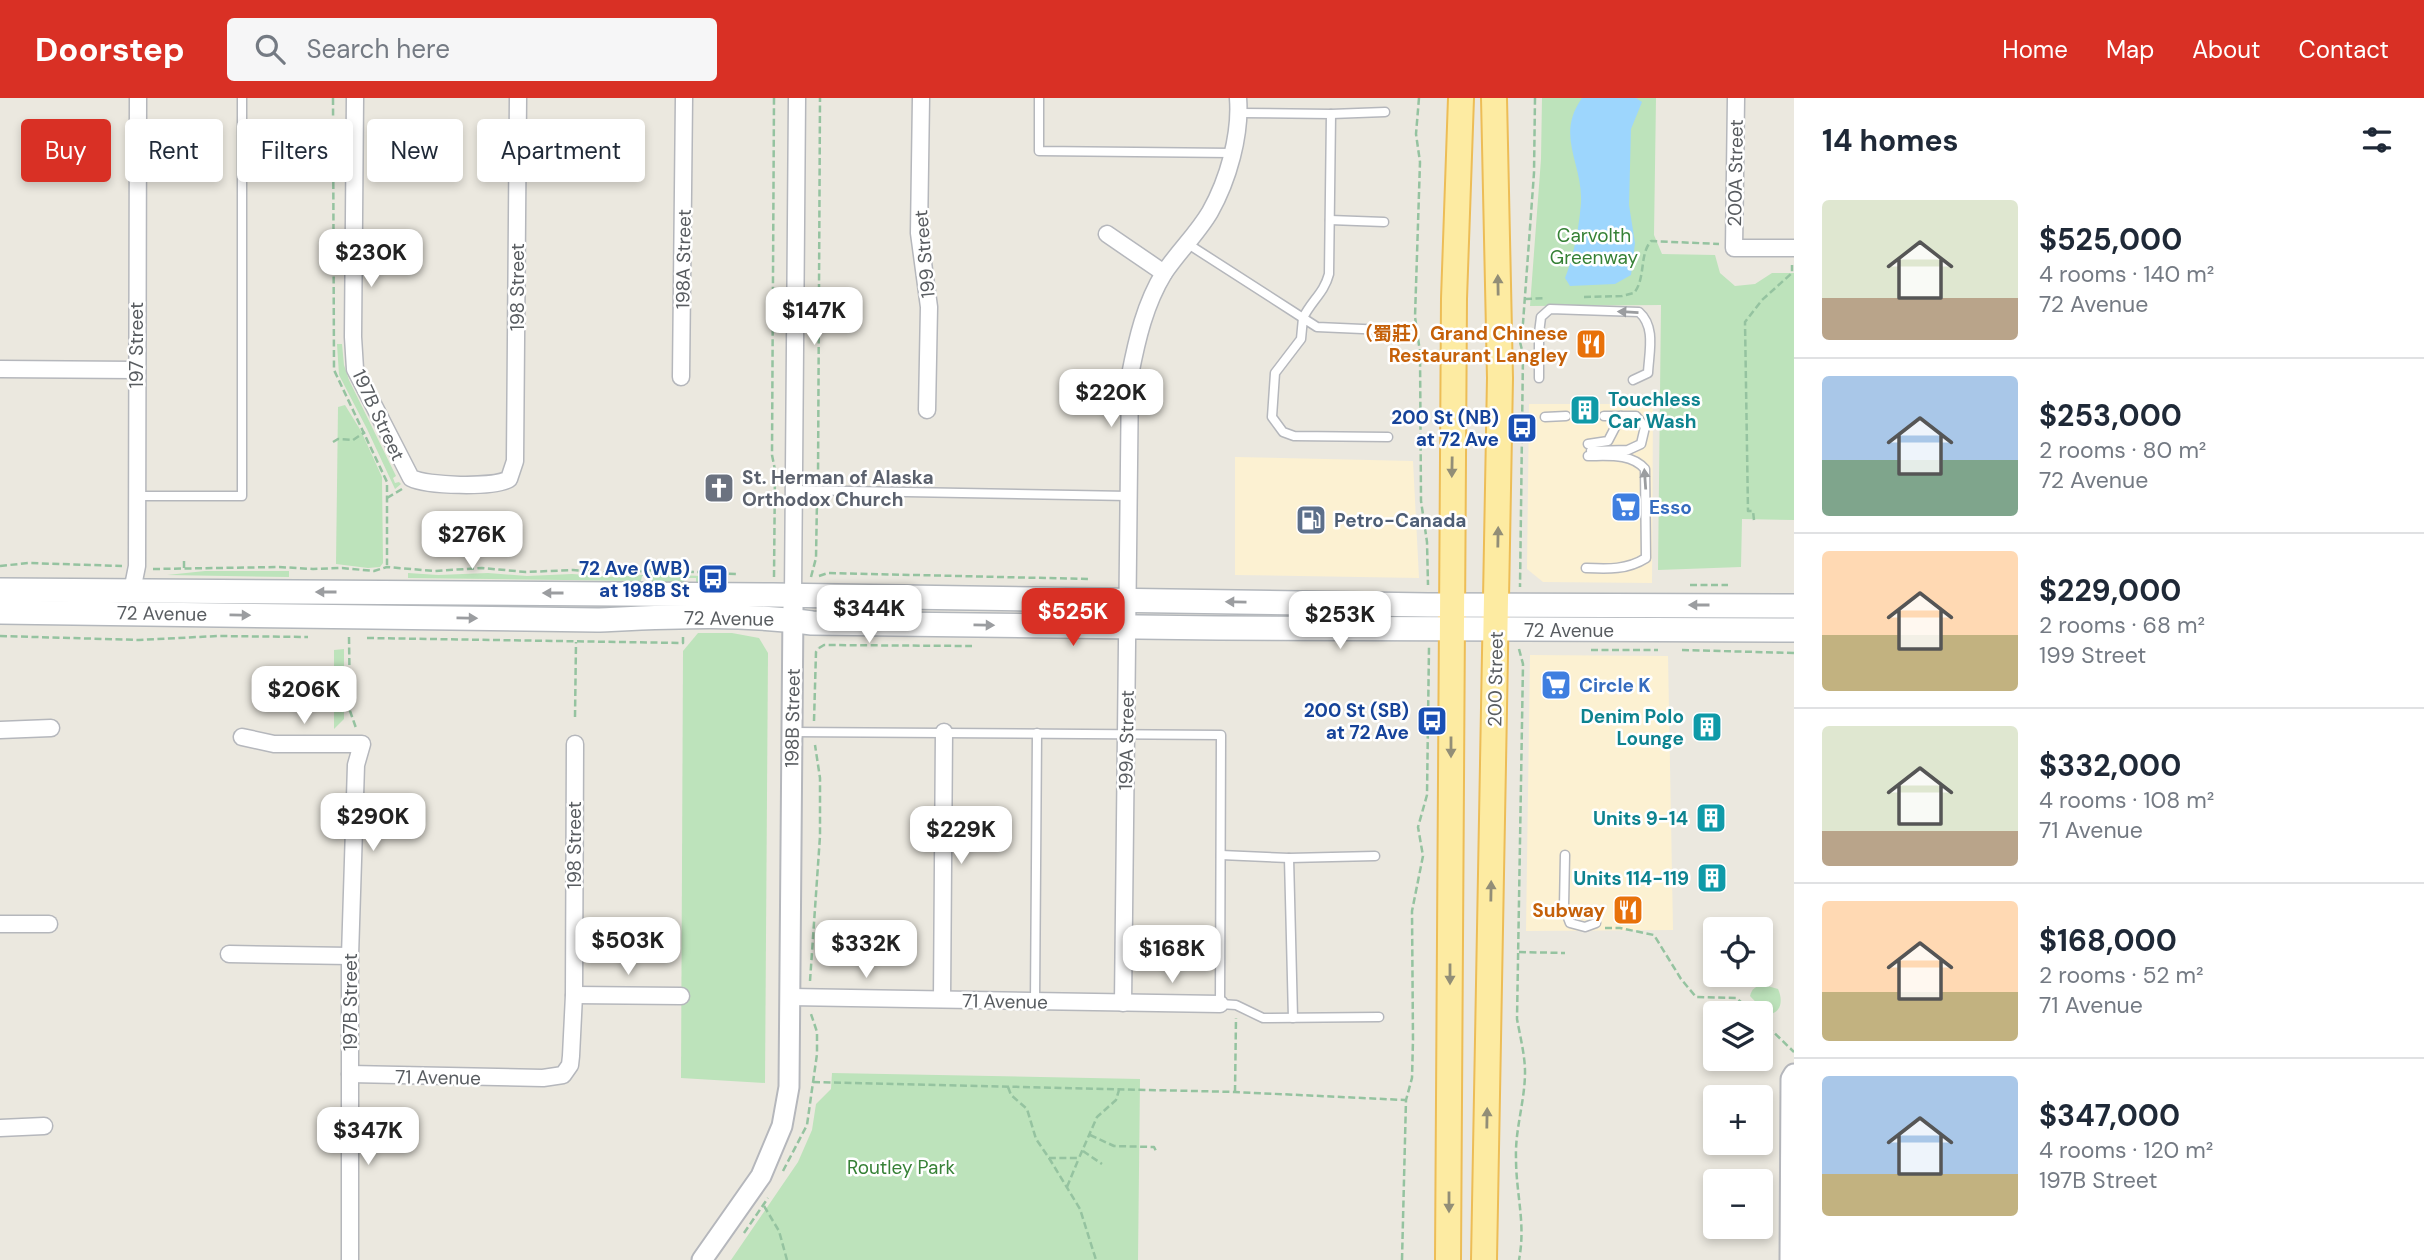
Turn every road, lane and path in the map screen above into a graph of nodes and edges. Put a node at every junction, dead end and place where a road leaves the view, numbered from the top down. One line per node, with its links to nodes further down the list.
1 (138, 98): 33 (street, 197 Street)
2 (242, 98): 49 (lane)
3 (355, 98): 46 (street, 197B Street)
4 (518, 98): 46 (street, 198 Street)
5 (684, 98): 34 (street, 198A Street)
6 (774, 98): 61 (path)
7 (797, 98): 47 (street, 198B Street)
8 (820, 98): 48 (path)
9 (921, 98): 37 (street, 199 Street)
10 (1039, 98): 19 (lane)
11 (1419, 98): 63 (path)
12 (1461, 98): 70 (main road, one-way to 70)
13 (1494, 98): 71 (main road, 200 Street, one-way to 13)
14 (1535, 98): 29 (path)
15 (1736, 98): 24 (street, 200A Street)
16 (1239, 106): 18 (lane); 19 (street, 199A Street)
17 (1385, 112): 18 (lane)
18 (1331, 114): 20 (lane)
19 (1232, 153): 23 (street, 199A Street)
20 (1330, 220): 21 (lane); 30 (lane)
21 (1384, 222)
22 (1107, 234): 26 (street)
23 (1188, 244): 26 (street, 199A Street); 30 (lane)
24 (1734, 248): 25 (street); 27 (path)
25 (1793, 248): 52 (path)
26 (1164, 273): 50 (street, 199A Street)
27 (1580, 297)
28 (1553, 298): 29 (path)
29 (1525, 299): 64 (path)
30 (1303, 318): 31 (lane); 43 (lane)
31 (1385, 330)
32 (0, 369): 33 (street)
33 (136, 370): 49 (street, 197 Street)
34 (681, 377)
35 (1539, 378): 36 (lane, one-way to 35)
36 (1633, 380)
37 (928, 410)
38 (1566, 416): 41 (lane)
39 (1604, 416): 40 (lane)
40 (1621, 416): 45 (lane); 45 (lane)
41 (1545, 417)
42 (365, 432): 44 (path)
43 (1388, 437)
44 (333, 442)
45 (1588, 450): 58 (lane, one-way to 45)
46 (407, 483): 51 (path)
47 (794, 490): 48 (lane); 66 (street, 198B Street)
48 (818, 490): 50 (lane); 62 (path)
49 (137, 496): 56 (street, 197 Street)
50 (1129, 496): 67 (street, 199A Street)
51 (387, 498)
52 (1754, 520)
53 (184, 561): 59 (path)
54 (226, 561): 57 (path)
55 (0, 566): 56 (path)
56 (137, 566): 59 (path); 65 (street, 197 Street)
57 (226, 566): 59 (path); 60 (path)
58 (1586, 568)
59 (184, 569)
60 (746, 575)
61 (765, 576)
62 (1094, 579)
63 (1428, 586)
64 (1520, 586)
65 (132, 591): 66 (main road, 72 Avenue, one-way to 65); 68 (main road, 72 Avenue); 68 (main road)
66 (793, 596): 67 (main road, 72 Avenue); 72 (street, 198B Street)
67 (1128, 600): 70 (main road, 72 Avenue, one-way to 67); 73 (street, 199A Street)
68 (1, 602): 72 (main road, 72 Avenue, one-way to 72)
69 (1794, 606): 71 (main road, 72 Avenue, one-way to 71)
70 (1451, 617): 71 (main road, 72 Avenue); 73 (main road, 72 Avenue); 148 (main road, one-way to 148)
71 (1496, 617): 75 (main road, 72 Avenue); 149 (main road, 200 Street, one-way to 71)
72 (793, 620): 73 (main road, 72 Avenue, one-way to 73); 94 (street, 198B Street)
73 (1127, 627): 98 (street, 199A Street)
74 (683, 628): 80 (path)
75 (1794, 630)
76 (0, 636): 77 (path)
77 (314, 636)
78 (339, 637): 79 (path)
79 (349, 638): 80 (path); 90 (path)
80 (576, 642): 91 (path)
81 (812, 642): 85 (path)
82 (1518, 645): 108 (path)
83 (973, 646): 85 (path)
84 (1429, 647): 132 (path)
85 (819, 648): 95 (path)
86 (1584, 649): 87 (path)
87 (1664, 650)
88 (1678, 650): 89 (path)
89 (1794, 653)
90 (352, 717)
91 (575, 717)
92 (51, 728): 93 (street)
93 (0, 730)
94 (791, 732): 95 (lane); 115 (street, 198B Street)
95 (814, 732): 96 (lane); 112 (path)
96 (944, 732): 97 (lane); 116 (street)
97 (1037, 733): 98 (lane); 117 (lane)
98 (1126, 734): 101 (lane); 119 (street, 199A Street)
99 (242, 737): 111 (street, 197B Street)
100 (575, 744): 113 (street, 198 Street)
101 (1221, 855): 104 (lane); 120 (lane)
102 (1565, 855): 106 (lane)
103 (1375, 856): 104 (lane)
104 (1289, 858): 122 (lane)
105 (0, 923): 107 (street)
106 (1596, 923): 118 (path)
107 (49, 924)
108 (1519, 952): 109 (path); 150 (path)
109 (1565, 953)
110 (229, 954): 111 (street)
111 (350, 956): 126 (street, 197B Street)
112 (810, 981)
113 (574, 995): 114 (street); 125 (street, 198 Street)
114 (681, 996)
115 (790, 997): 116 (street, 71 Avenue); 144 (street, 198B Street)
116 (942, 999): 117 (street, 71 Avenue)
117 (1035, 1001): 119 (street, 71 Avenue)
118 (1740, 1001)
119 (1123, 1003): 120 (street, 71 Avenue)
120 (1228, 1004): 122 (lane); 131 (path)
121 (1379, 1017): 122 (lane)
122 (1293, 1018)
123 (1773, 1032): 124 (path)
124 (1794, 1052)
125 (567, 1071): 126 (street, 71 Avenue)
126 (350, 1074): 143 (street, 197B Street)
127 (1794, 1074): 151 (street)
128 (813, 1082): 129 (path)
129 (1008, 1087): 130 (path); 138 (path)
130 (1119, 1090): 131 (path); 135 (path)
131 (1235, 1093): 132 (path)
132 (1406, 1100): 147 (path)
133 (44, 1126): 134 (street)
134 (0, 1128)
135 (1090, 1135): 136 (path); 137 (path)
136 (1083, 1151): 139 (path); 140 (path)
137 (1157, 1153)
138 (1049, 1158): 139 (path); 141 (path)
139 (1079, 1158): 141 (path)
140 (1102, 1164)
141 (1067, 1187): 146 (path)
142 (764, 1206): 145 (path)
143 (350, 1260)
144 (702, 1260)
145 (787, 1260)
146 (1097, 1260)
147 (1402, 1260)
148 (1448, 1260)
149 (1484, 1260)
150 (1520, 1260)
151 (1790, 1260)

